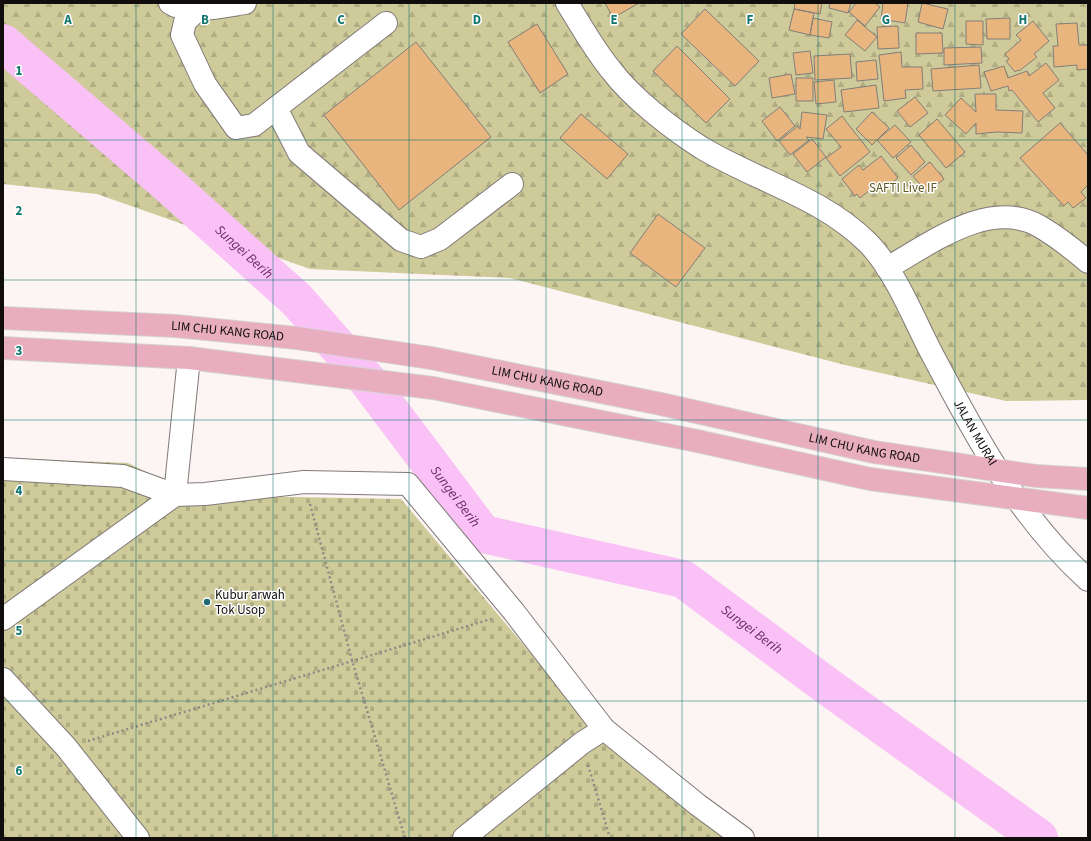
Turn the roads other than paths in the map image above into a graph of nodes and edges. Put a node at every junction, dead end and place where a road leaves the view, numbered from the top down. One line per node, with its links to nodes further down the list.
1 (170, 3): 4 (street)
2 (245, 3): 4 (street)
3 (568, 3): 9 (street, JALAN MURAI)
4 (199, 8): 6 (street)
5 (386, 24): 6 (street)
6 (276, 108): 7 (street)
7 (512, 184)
8 (1088, 262): 9 (street)
9 (887, 268): 16 (street, JALAN MURAI)
10 (3, 318): 13 (main road, LIM CHU KANG ROAD)
11 (3, 348): 12 (main road, LIM CHU KANG ROAD)
12 (189, 358): 14 (main road, LIM CHU KANG ROAD); 18 (street)
13 (661, 404): 14 (main road); 16 (main road, LIM CHU KANG ROAD)
14 (697, 441): 19 (main road, LIM CHU KANG ROAD)
15 (3, 469): 18 (street)
16 (998, 470): 17 (main road, LIM CHU KANG ROAD); 19 (street, JALAN MURAI)
17 (1088, 479)
18 (175, 495): 22 (street); 24 (street)
19 (1017, 498): 20 (main road, LIM CHU KANG ROAD); 21 (street, JALAN MURAI)
20 (1088, 508)
21 (1088, 580)
22 (3, 619)
23 (3, 679): 25 (street)
24 (604, 730): 26 (street); 27 (street)
25 (138, 838)
26 (464, 838)
27 (743, 838)

